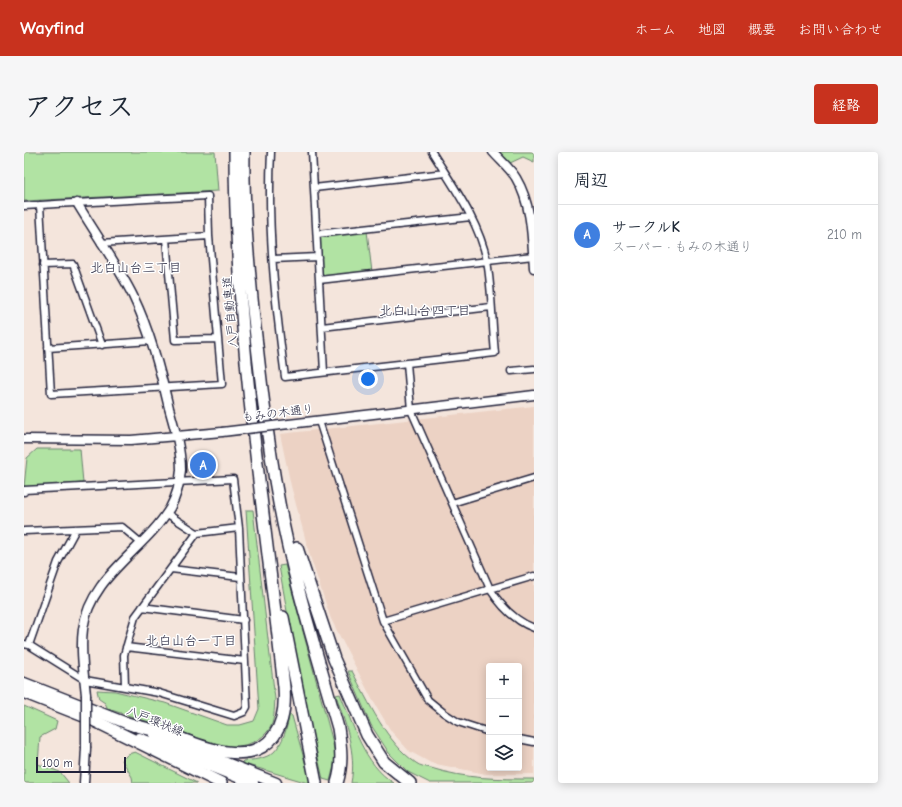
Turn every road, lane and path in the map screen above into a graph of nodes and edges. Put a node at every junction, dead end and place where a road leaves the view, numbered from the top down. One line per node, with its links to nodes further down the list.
1 (235, 152): 42 (highway, 八戸自動車道)
2 (244, 152): 41 (highway, 八戸自動車道)
3 (272, 152): 20 (street)
4 (312, 152): 8 (street)
5 (432, 152): 7 (street)
6 (493, 152): 12 (street)
7 (445, 173): 8 (street); 13 (street)
8 (314, 188): 14 (street)
9 (77, 203): 10 (street); 15 (street); 17 (street)
10 (40, 205): 11 (street); 22 (street)
11 (24, 206)
12 (531, 209): 18 (street)
13 (471, 216): 14 (street); 21 (street)
14 (317, 234): 19 (street)
15 (209, 236): 16 (street); 27 (street)
16 (166, 239): 17 (street); 27 (street)
17 (101, 243): 28 (street)
18 (533, 256): 21 (street); 23 (street)
19 (318, 257): 20 (street); 24 (street)
20 (273, 259): 34 (street)
21 (487, 261): 24 (street); 25 (street)
22 (43, 265): 29 (street); 30 (street)
23 (534, 268)
24 (319, 280): 26 (street)
25 (491, 307): 26 (street); 31 (street)
26 (322, 327): 34 (street)
27 (217, 339): 35 (street)
28 (151, 341): 29 (street); 35 (street)
29 (102, 345): 30 (street)
30 (48, 348): 35 (street)
31 (406, 363): 34 (street); 37 (street)
32 (534, 369): 33 (street)
33 (511, 371)
34 (324, 372)
35 (164, 388): 39 (street)
36 (534, 395): 37 (street, もみの木通り)
37 (411, 410): 38 (street, もみの木通り); 46 (street)
38 (319, 421): 39 (street, もみの木通り, bridge); 59 (street)
39 (177, 437): 40 (street, もみの木通り); 44 (street)
40 (24, 439)
41 (270, 445): 78 (highway); 79 (highway)
42 (259, 469): 69 (highway); 77 (highway)
43 (534, 478): 46 (street)
44 (179, 481): 45 (street); 47 (street); 48 (street)
45 (24, 492)
46 (452, 503): 56 (street)
47 (166, 513): 51 (street); 52 (street)
48 (239, 528): 51 (street); 55 (street)
49 (76, 529): 50 (street); 52 (street); 61 (street)
50 (24, 531)
51 (197, 533): 53 (street)
52 (141, 543): 64 (street)
53 (171, 569): 55 (street); 57 (street)
54 (534, 576): 56 (street)
55 (240, 577): 58 (street)
56 (490, 589): 59 (street); 60 (street)
57 (142, 607): 58 (street); 62 (street)
58 (244, 620): 63 (street)
59 (383, 621): 70 (street)
60 (534, 628)
61 (26, 645): 64 (street)
62 (126, 647): 63 (street); 66 (street)
63 (245, 661): 66 (street)
64 (85, 680): 66 (street); 73 (street, bridge)
65 (24, 683): 69 (main road, 八戸環状線)
66 (125, 686)
67 (24, 693): 68 (main road, 八戸環状線)
68 (94, 721): 74 (highway); 75 (main road, 八戸環状線)
69 (127, 723): 76 (main road, 八戸環状線)
70 (486, 731)
71 (522, 740): 72 (street)
72 (534, 742)
73 (84, 783)
74 (221, 783)
75 (253, 783)
76 (276, 783)
77 (316, 783)
78 (337, 783)
79 (410, 783)

